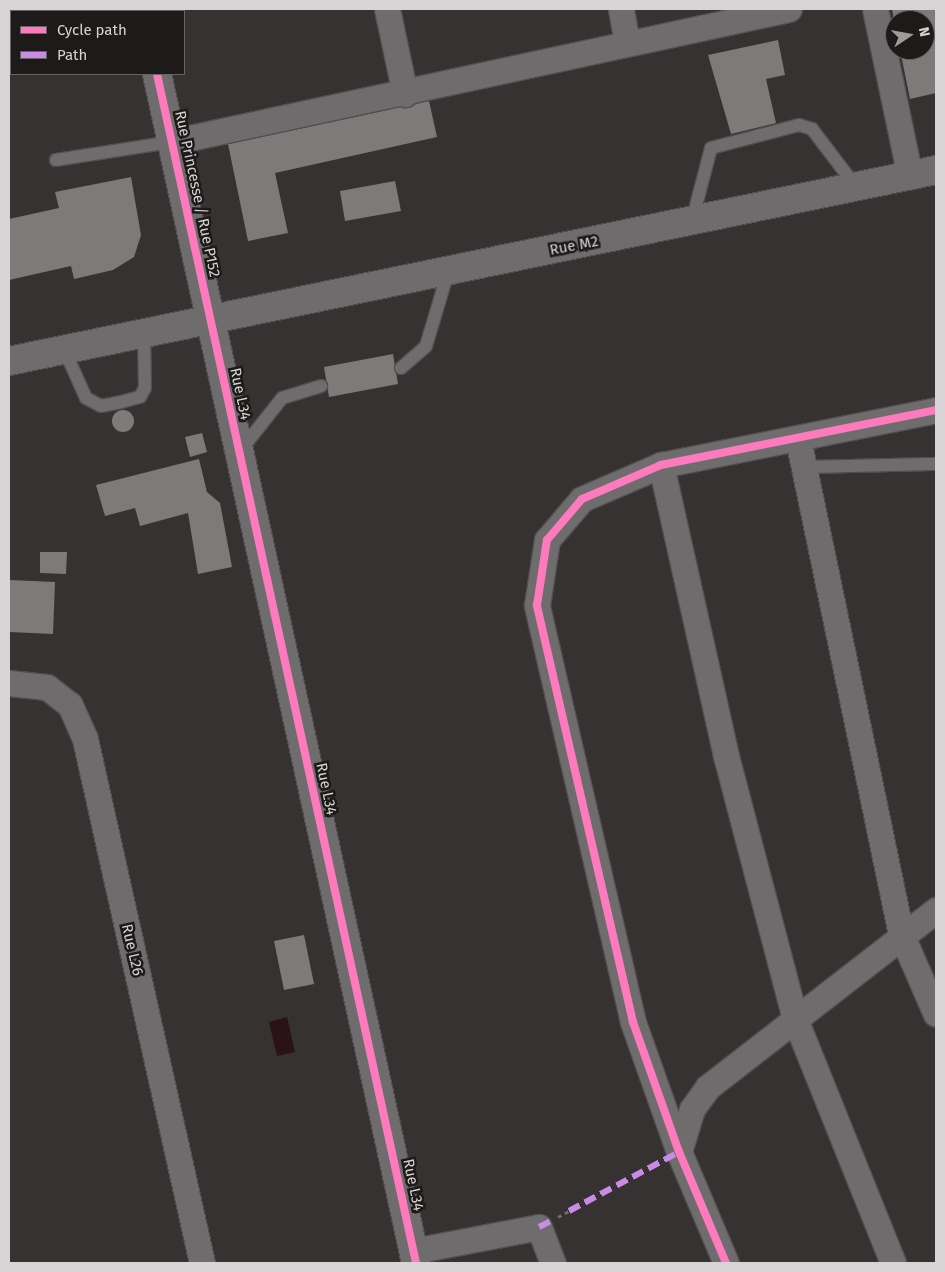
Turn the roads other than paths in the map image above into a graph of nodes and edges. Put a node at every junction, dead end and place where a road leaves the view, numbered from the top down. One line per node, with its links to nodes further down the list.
1 (387, 9): 7 (street)
2 (621, 9): 5 (street)
3 (789, 9): 5 (street)
4 (875, 9): 11 (street)
5 (627, 43): 7 (street)
6 (157, 75): 8 (street, Rue Princesse / Rue P152)
7 (405, 94): 8 (street)
8 (171, 142): 9 (lane); 15 (street, Rue Princesse / Rue P152)
9 (56, 160)
10 (936, 170): 11 (street, Rue M2)
11 (910, 176): 12 (street, Rue M2)
12 (857, 188): 13 (street, Rue M2); 13 (lane)
13 (692, 223): 14 (street, Rue M2)
14 (448, 272): 15 (street, Rue M2); 19 (lane)
15 (211, 320): 16 (street, Rue M2); 23 (street, Rue L34)
16 (144, 334): 17 (street, Rue M2); 17 (lane)
17 (64, 350): 18 (street, Rue M2)
18 (9, 360)
19 (401, 368)
20 (321, 386): 23 (lane)
21 (936, 411): 22 (street)
22 (798, 439): 25 (street); 26 (street)
23 (238, 454): 33 (street, Rue L34)
24 (936, 464): 26 (lane)
25 (662, 465): 31 (street); 32 (street)
26 (804, 467): 29 (street)
27 (9, 683): 34 (street, Rue L26)
28 (936, 910): 29 (street)
29 (901, 934): 30 (street); 31 (street)
30 (936, 1014)
31 (796, 1019): 32 (street); 37 (street)
32 (678, 1152): 36 (street)
33 (414, 1257): 35 (street)
34 (202, 1263)
35 (552, 1263)
36 (726, 1263)
37 (893, 1263)

